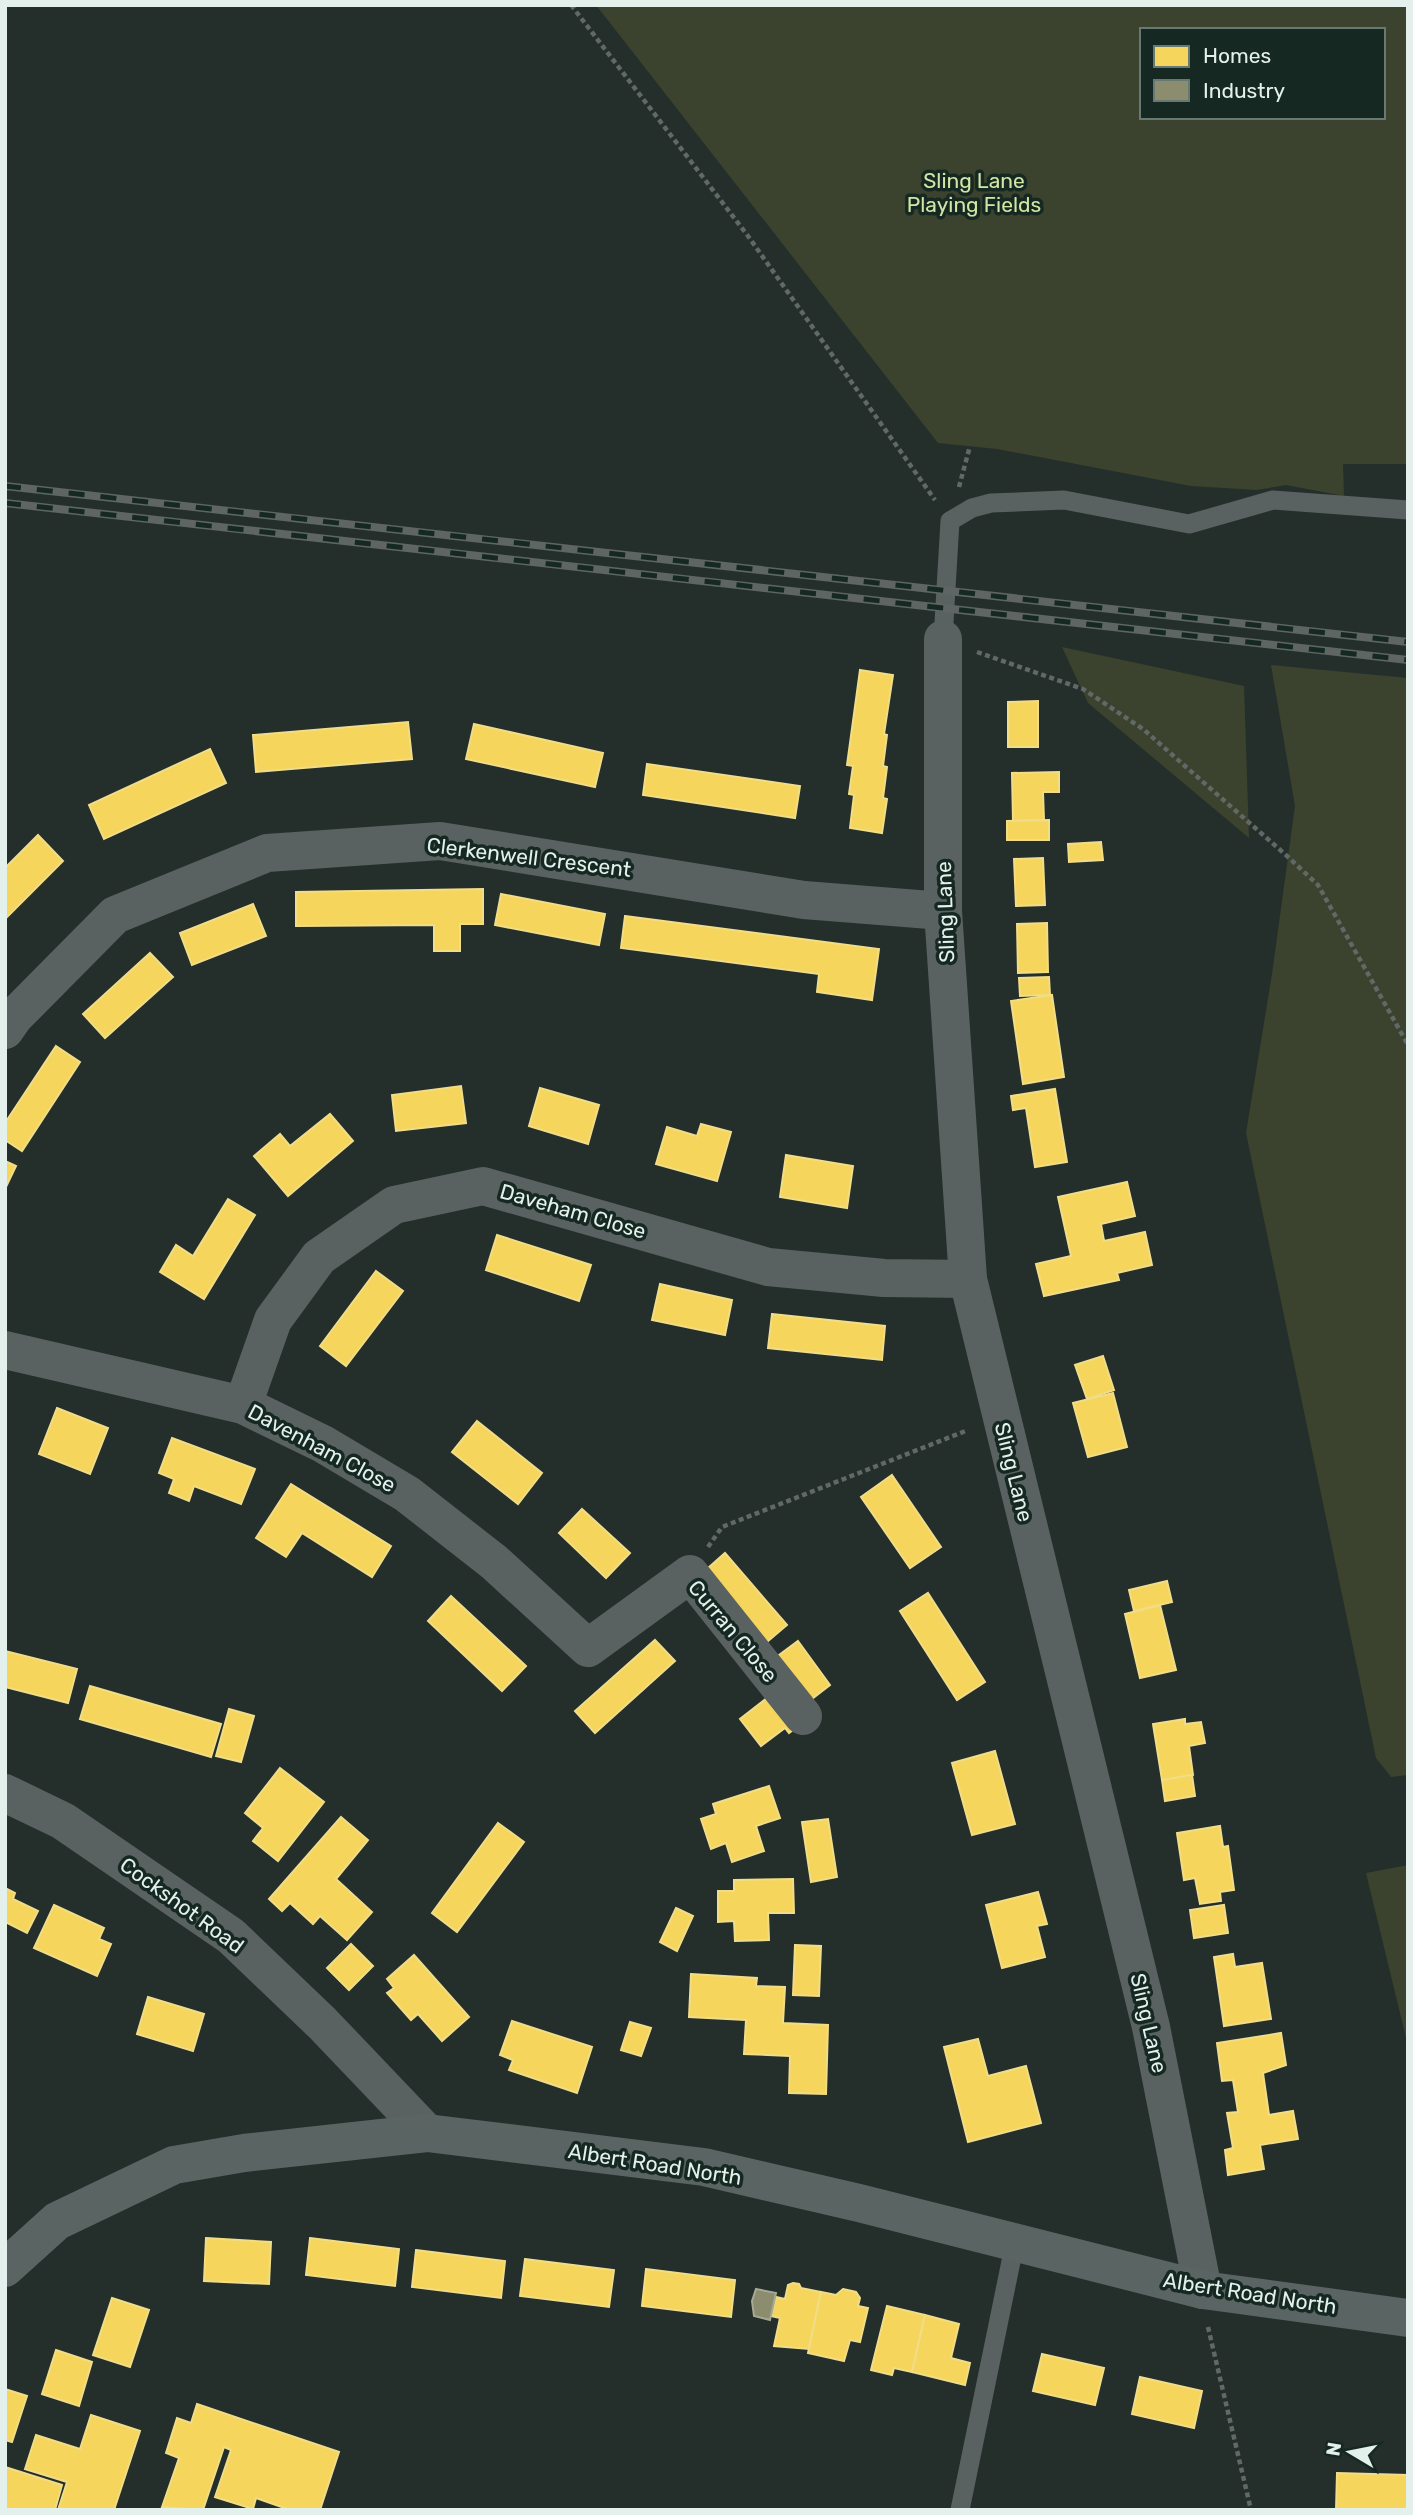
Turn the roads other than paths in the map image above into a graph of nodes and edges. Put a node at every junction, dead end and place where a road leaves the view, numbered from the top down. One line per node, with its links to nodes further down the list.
1 (1408, 510): 2 (lane)
2 (943, 639): 3 (street, Sling Lane)
3 (943, 911): 4 (street, Clerkenwell Crescent); 5 (street, Sling Lane)
4 (5, 1030)
5 (968, 1279): 7 (street, Daveham Close); 14 (street, Sling Lane)
6 (5, 1350): 7 (street, Davenham Close)
7 (243, 1405): 8 (street, Davenham Close)
8 (588, 1648): 9 (street, Curran Close)
9 (803, 1716)
10 (5, 1793): 11 (street, Cockshot Road)
11 (427, 2133): 12 (street, Albert Road North); 13 (street, Albert Road North)
12 (1015, 2242): 14 (street, Albert Road North); 16 (lane)
13 (5, 2268)
14 (1198, 2289): 15 (street, Albert Road North)
15 (1408, 2318)
16 (960, 2510)

